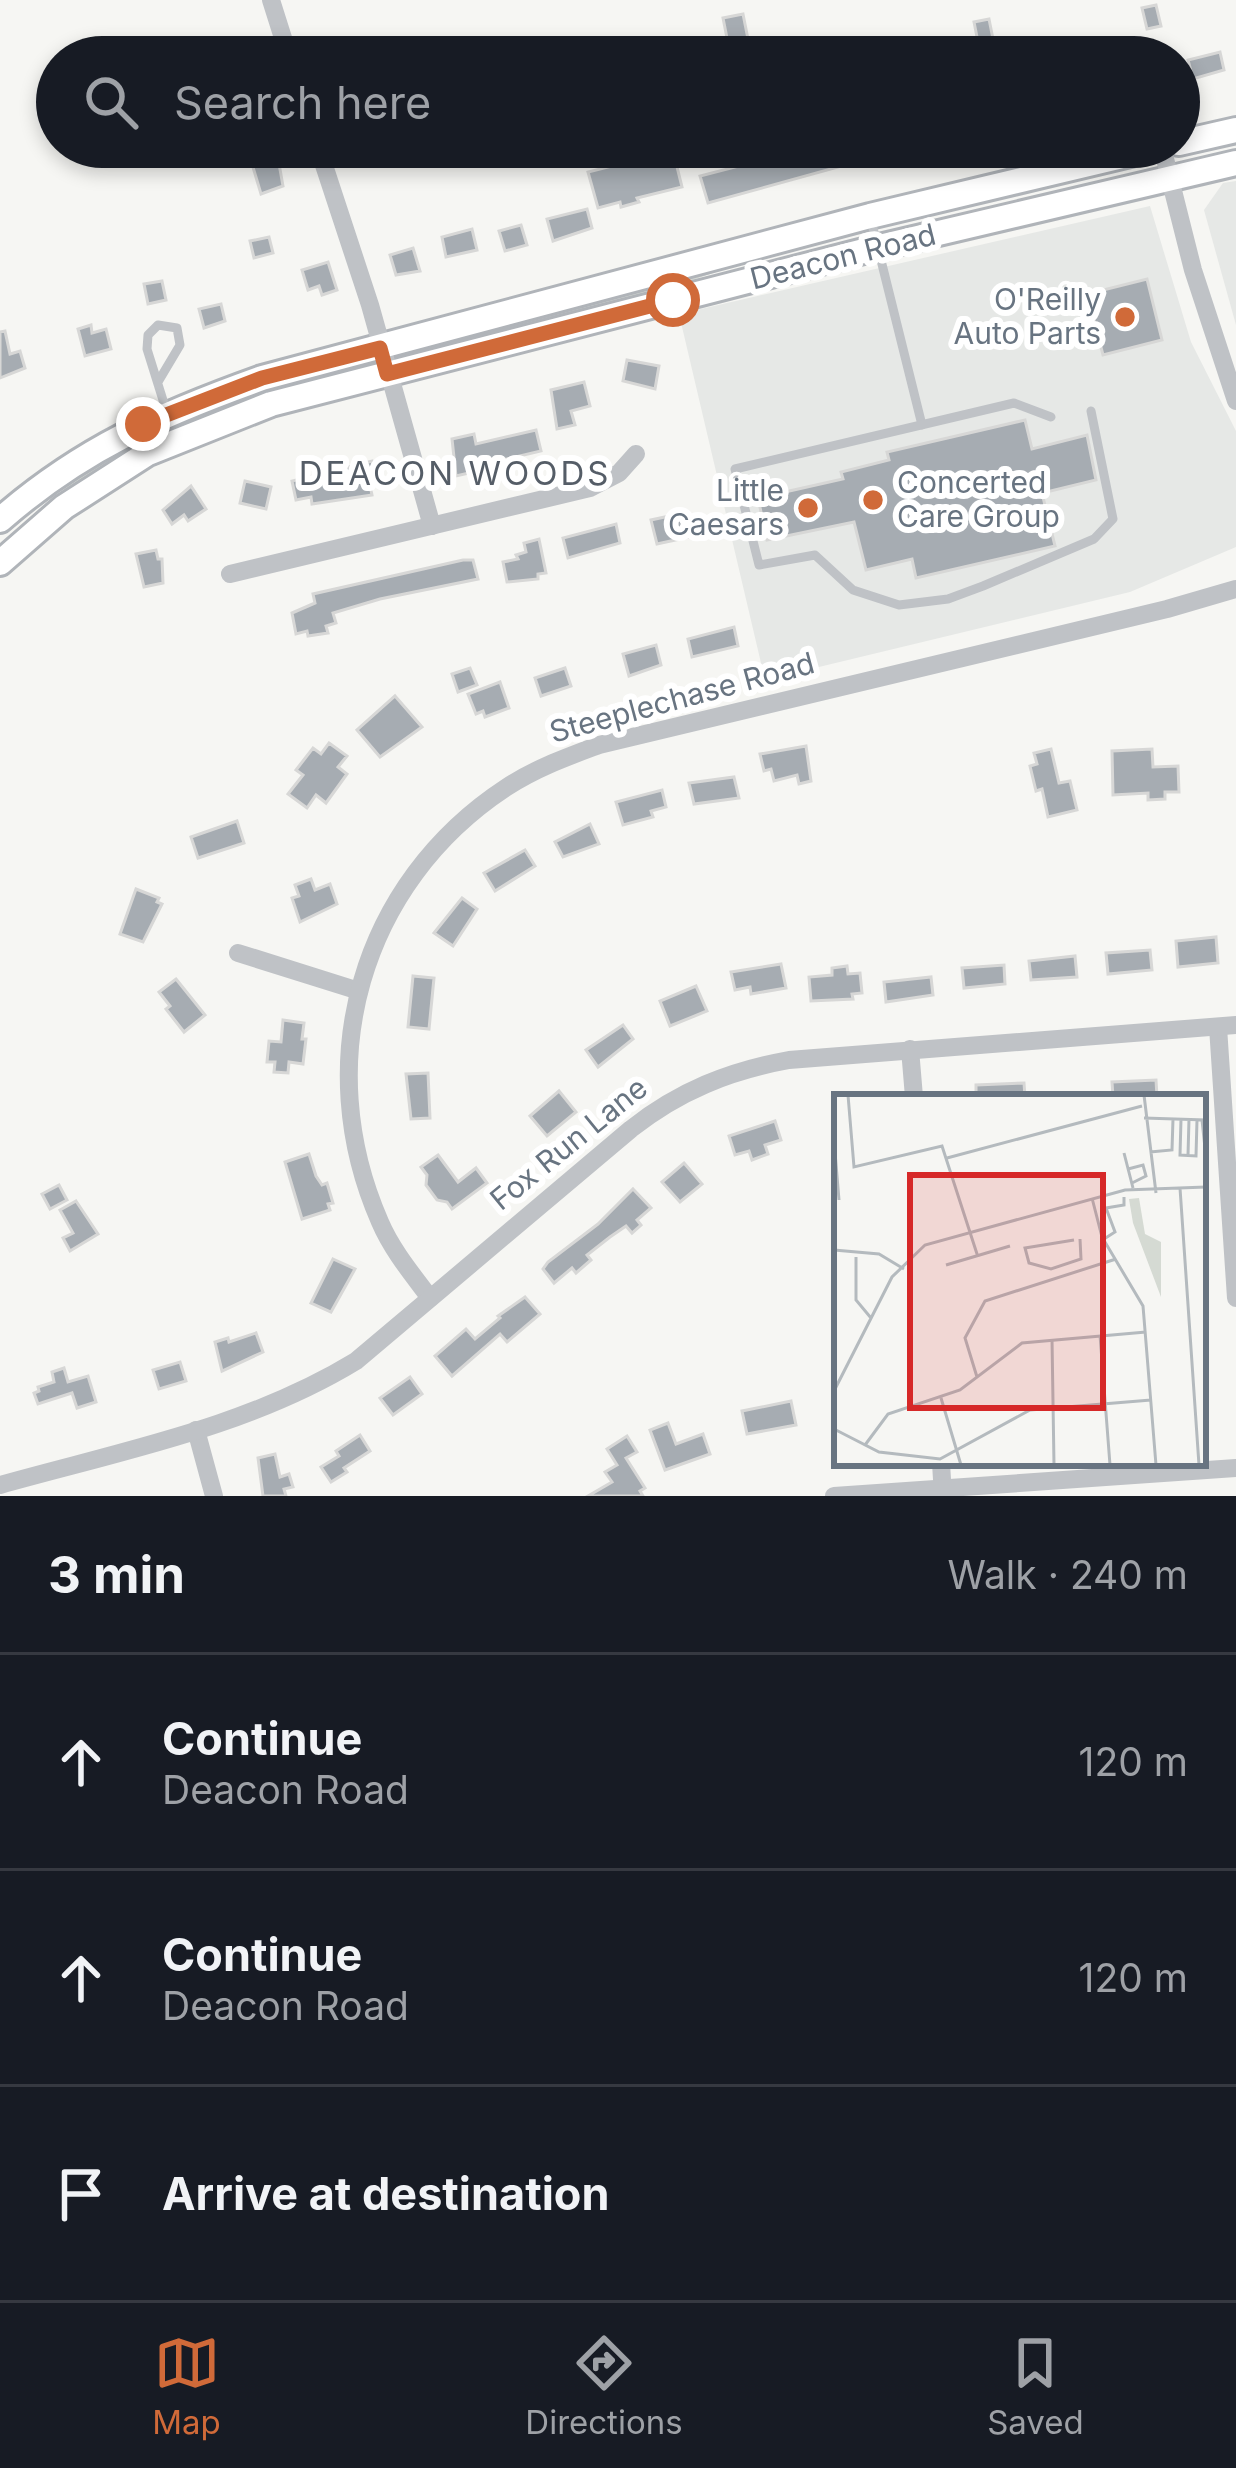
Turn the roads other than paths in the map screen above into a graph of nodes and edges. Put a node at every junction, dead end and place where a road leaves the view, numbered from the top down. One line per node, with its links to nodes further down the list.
1 (271, 0): 2 (street)
2 (282, 36)
3 (1236, 130): 4 (main road)
4 (1200, 138)
5 (1236, 163): 9 (main road, Deacon Road)
6 (324, 168): 12 (street)
7 (1074, 168): 10 (main road, Deacon Road)
8 (1167, 168): 9 (street)
9 (1169, 176): 11 (main road, Deacon Road); 15 (street)
10 (870, 217): 11 (lane); 12 (main road, Deacon Road)
11 (879, 247): 13 (main road, Deacon Road); 19 (lane)
12 (380, 348): 13 (street); 17 (main road, Deacon Road)
13 (387, 374): 22 (street); 23 (main road, Deacon Road)
14 (158, 382): 14 (lane); 17 (lane)
15 (1236, 401)
16 (1091, 411): 19 (lane)
17 (167, 413): 21 (main road, Deacon Road)
18 (1051, 417): 19 (lane)
19 (922, 424)
20 (636, 454): 22 (street)
21 (0, 520)
22 (432, 526): 24 (street)
23 (0, 563)
24 (230, 574)
25 (1236, 589): 27 (street, Steeplechase Road)
26 (238, 953): 27 (street)
27 (359, 991): 31 (street, Steeplechase Road)
28 (1227, 1026): 29 (street, Fox Run Lane); 32 (street)
29 (910, 1049): 30 (street); 31 (street, Fox Run Lane)
30 (914, 1094)
31 (430, 1298): 33 (street, Fox Run Lane)
32 (1236, 1298)
33 (196, 1430): 35 (street, Fox Run Lane); 37 (street)
34 (1236, 1468): 36 (street)
35 (0, 1485)
36 (943, 1492): 38 (street)
37 (214, 1496)
38 (834, 1496)

